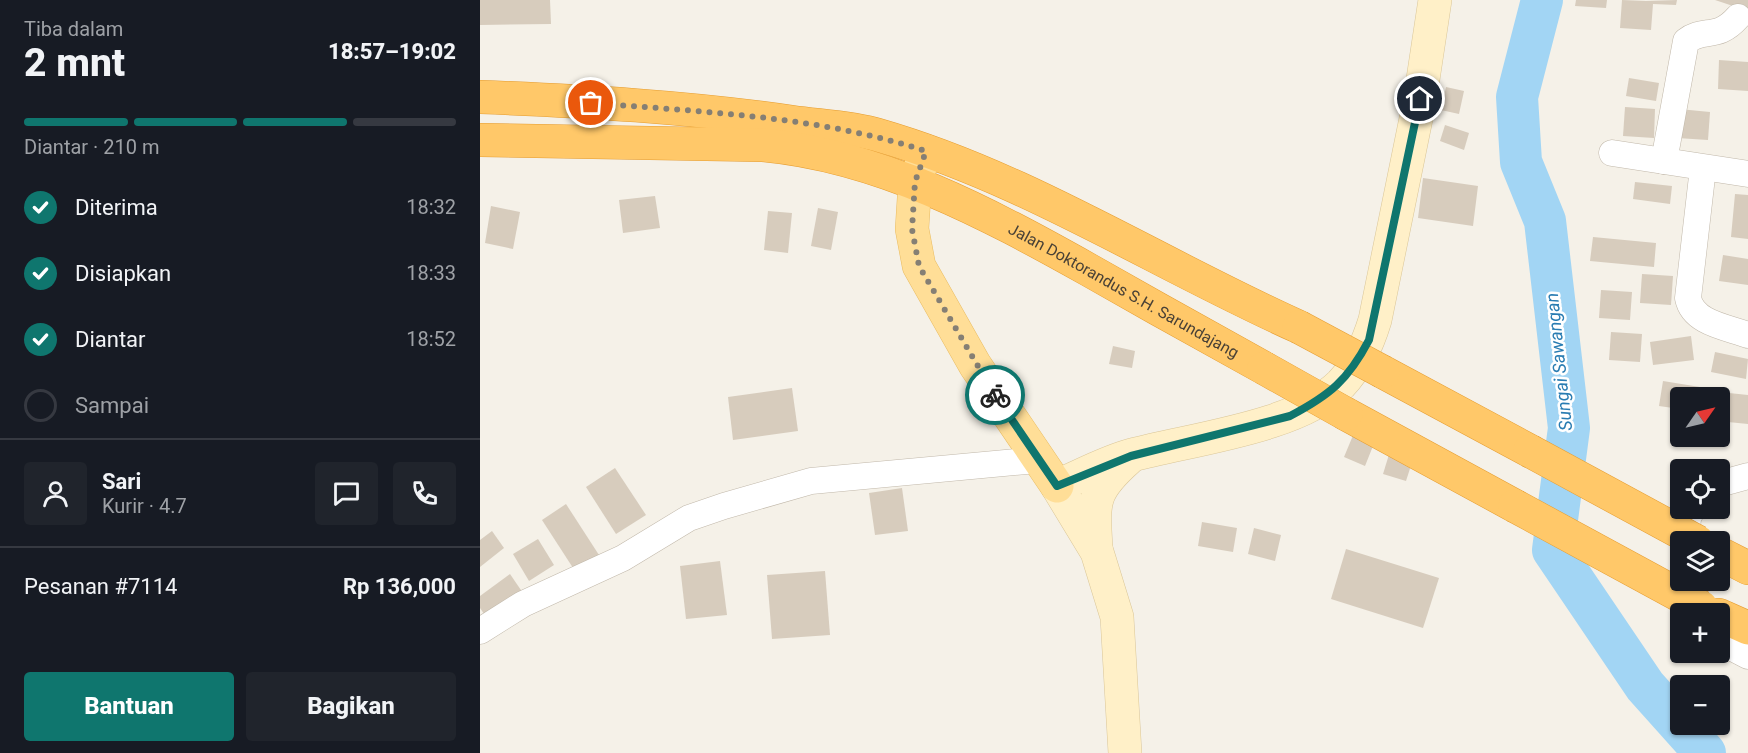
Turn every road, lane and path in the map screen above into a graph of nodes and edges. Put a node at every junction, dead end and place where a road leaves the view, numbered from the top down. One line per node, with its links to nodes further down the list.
1 (1435, 0): 12 (main road)
2 (1738, 17): 7 (street)
3 (480, 97): 5 (highway)
4 (480, 140): 10 (highway, Jalan Doktorandus S.H. Sarundajang)
5 (926, 151): 10 (main road); 17 (highway, bridge)
6 (1612, 153): 7 (street)
7 (1664, 161): 8 (street)
8 (1703, 168): 9 (street); 11 (street)
9 (1748, 174)
10 (915, 182): 13 (main road); 19 (highway, Jalan Doktorandus S.H. Sarundajang, bridge)
11 (1748, 335)
12 (1131, 456): 16 (main road); 18 (main road)
13 (1037, 460): 16 (main road); 22 (street)
14 (1748, 476): 15 (street)
15 (1730, 481)
16 (1057, 486): 18 (main road)
17 (1677, 531)
18 (1097, 552): 25 (main road)
19 (1686, 603)
20 (1730, 622): 21 (highway, Jalan Doktorandus S.H. Sarundajang)
21 (1748, 628)
22 (480, 631)
23 (1730, 647): 24 (street)
24 (1748, 656)
25 (1125, 753)

